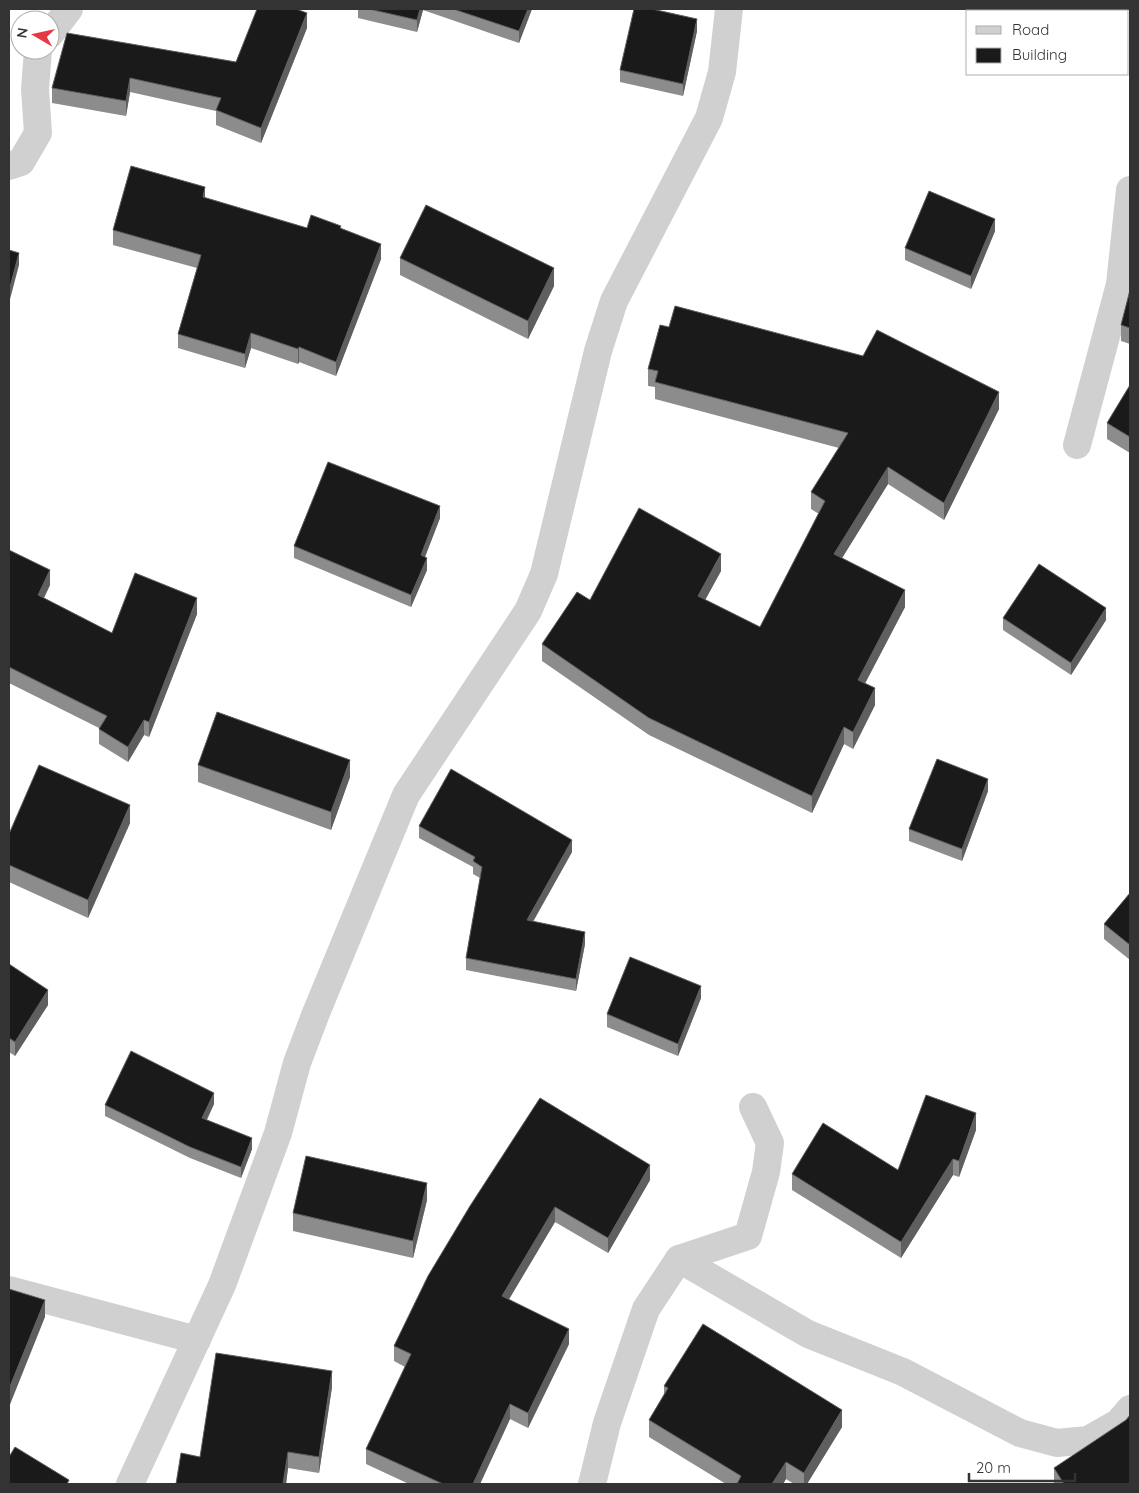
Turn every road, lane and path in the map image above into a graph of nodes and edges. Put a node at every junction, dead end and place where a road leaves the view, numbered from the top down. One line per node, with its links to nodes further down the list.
1 (69, 9): 3 (street)
2 (729, 9): 11 (street)
3 (60, 21)
4 (37, 60): 5 (street)
5 (9, 166)
6 (1130, 190): 7 (street)
7 (1077, 445)
8 (753, 1107): 9 (street)
9 (679, 1259): 12 (street); 14 (street)
10 (9, 1290): 11 (street)
11 (197, 1340): 13 (street)
12 (1130, 1409)
13 (130, 1484)
14 (592, 1484)

